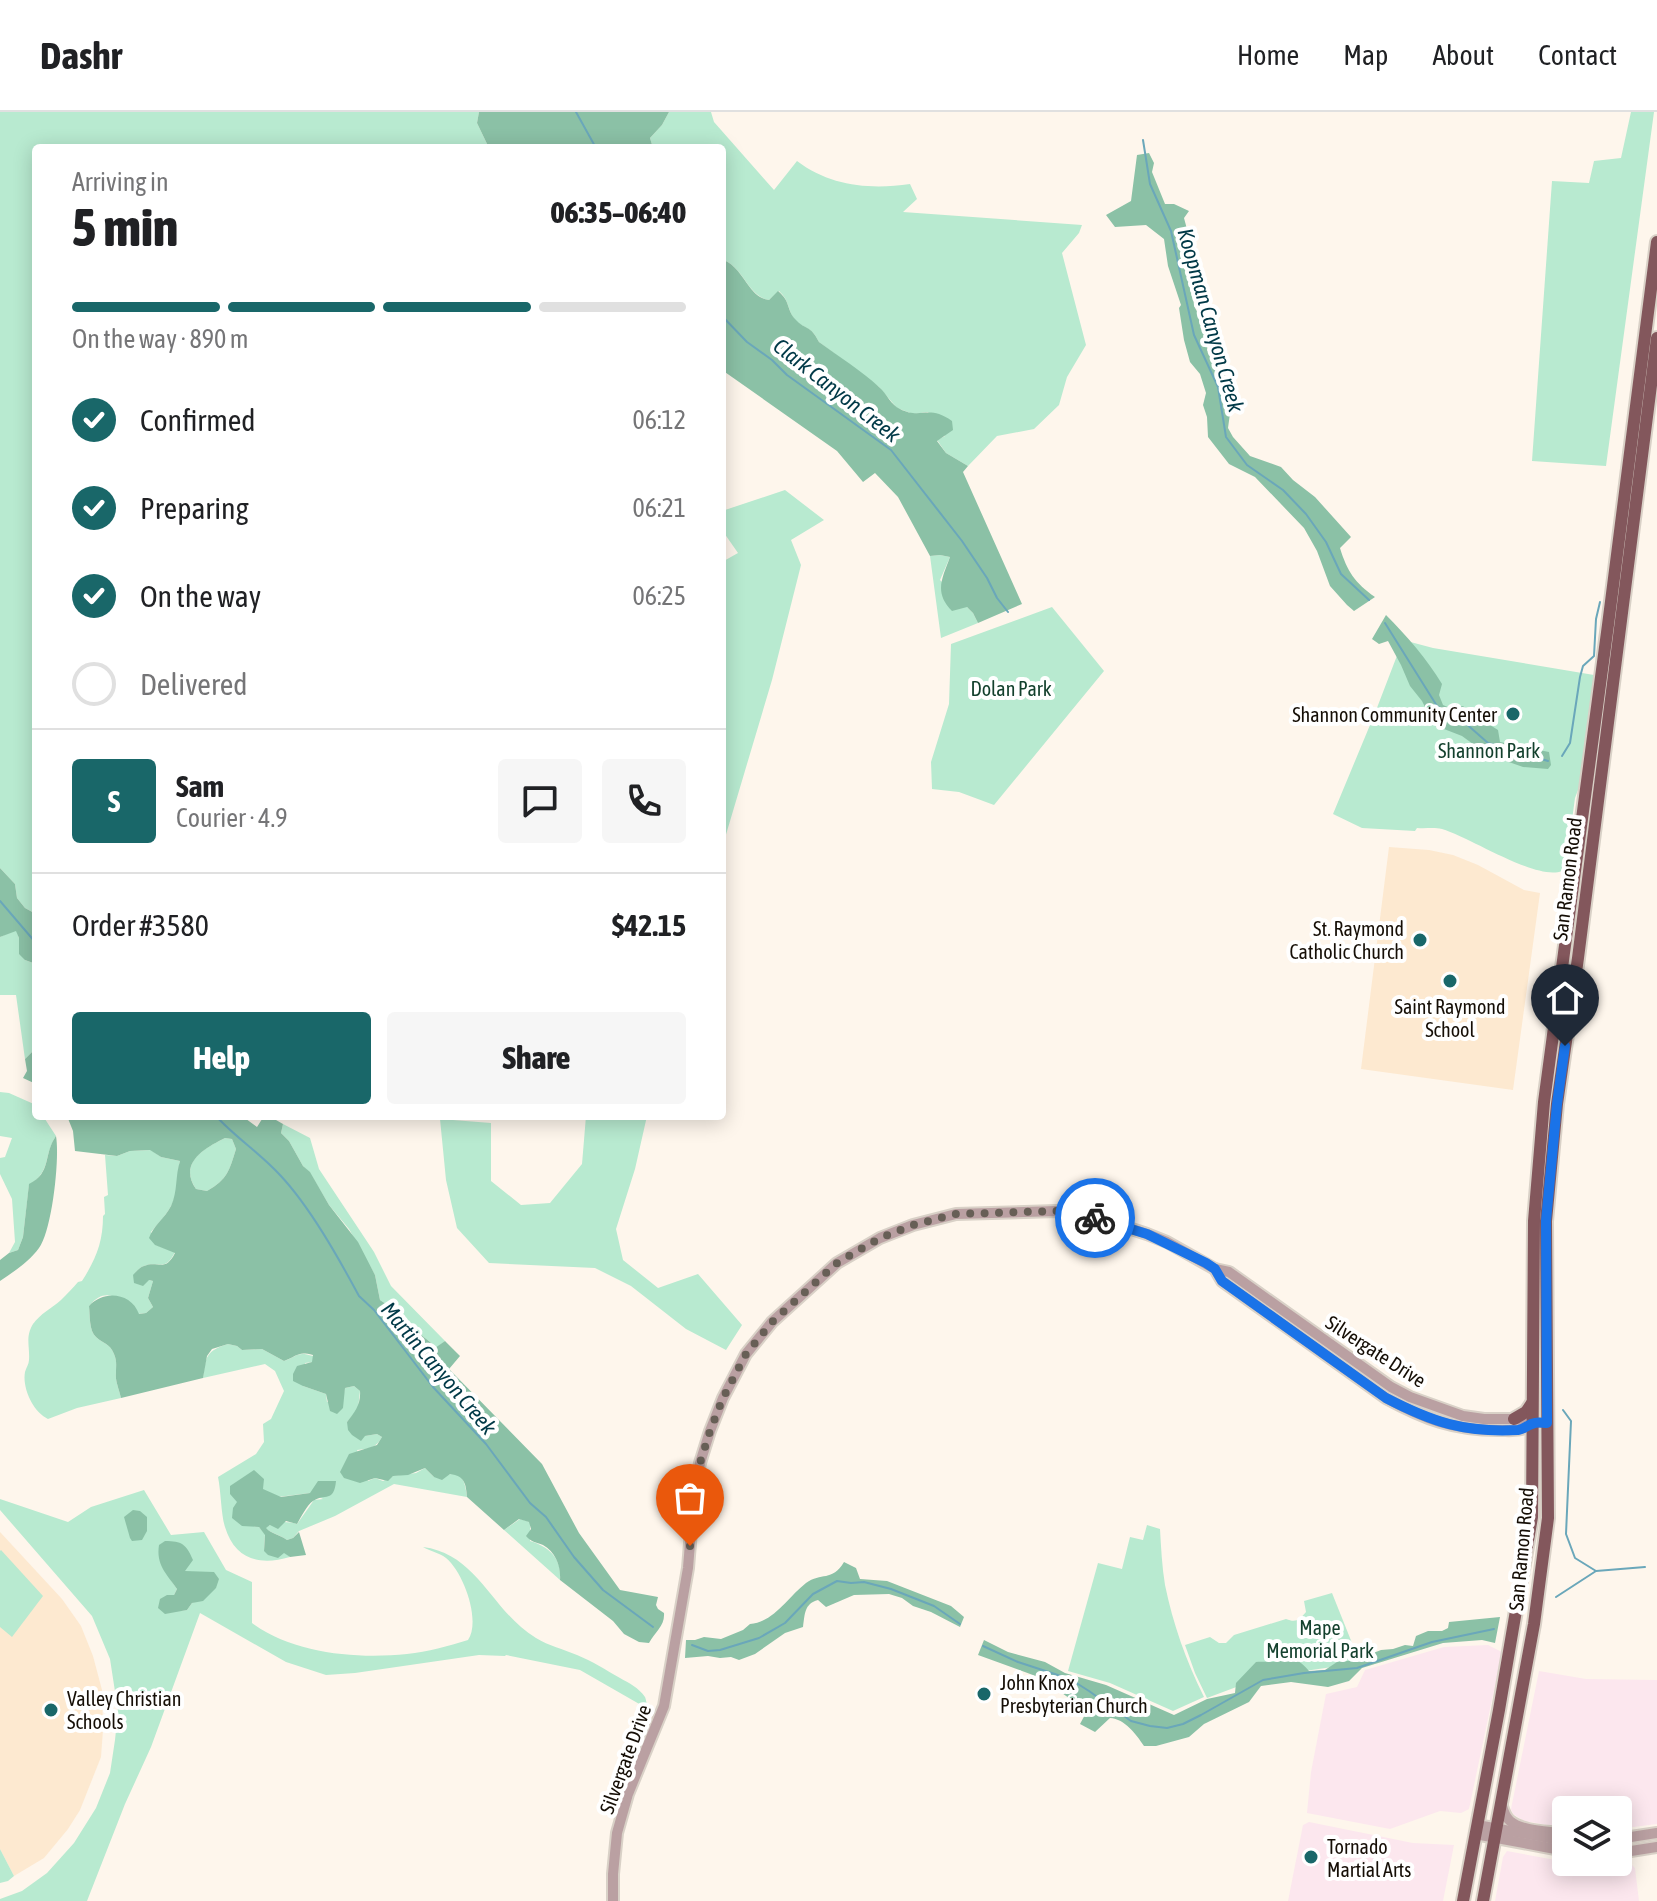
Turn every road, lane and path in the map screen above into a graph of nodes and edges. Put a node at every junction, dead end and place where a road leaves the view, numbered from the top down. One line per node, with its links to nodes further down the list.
1 (1657, 242): 4 (main road, San Ramon Road)
2 (1657, 338): 7 (main road, San Ramon Road)
3 (1215, 1269): 5 (street, Silvergate Drive); 6 (street, Silvergate Drive); 18 (street, Silvergate Drive)
4 (1532, 1403): 5 (main road); 6 (main road, San Ramon Road)
5 (1514, 1419): 6 (street, Silvergate Drive)
6 (1533, 1423): 7 (street, Silvergate Drive); 9 (main road, San Ramon Road)
7 (1547, 1423): 8 (main road, San Ramon Road)
8 (1501, 1803): 10 (street); 11 (main road, San Ramon Road)
9 (1476, 1830): 11 (street); 19 (main road, San Ramon Road)
10 (1552, 1832)
11 (1495, 1833): 14 (street); 15 (street); 20 (main road, San Ramon Road)
12 (1657, 1833): 13 (street)
13 (1632, 1837)
14 (1552, 1839)
15 (1552, 1847)
16 (1657, 1847): 17 (street)
17 (1632, 1851)
18 (613, 1901)
19 (1463, 1901)
20 (1483, 1901)

